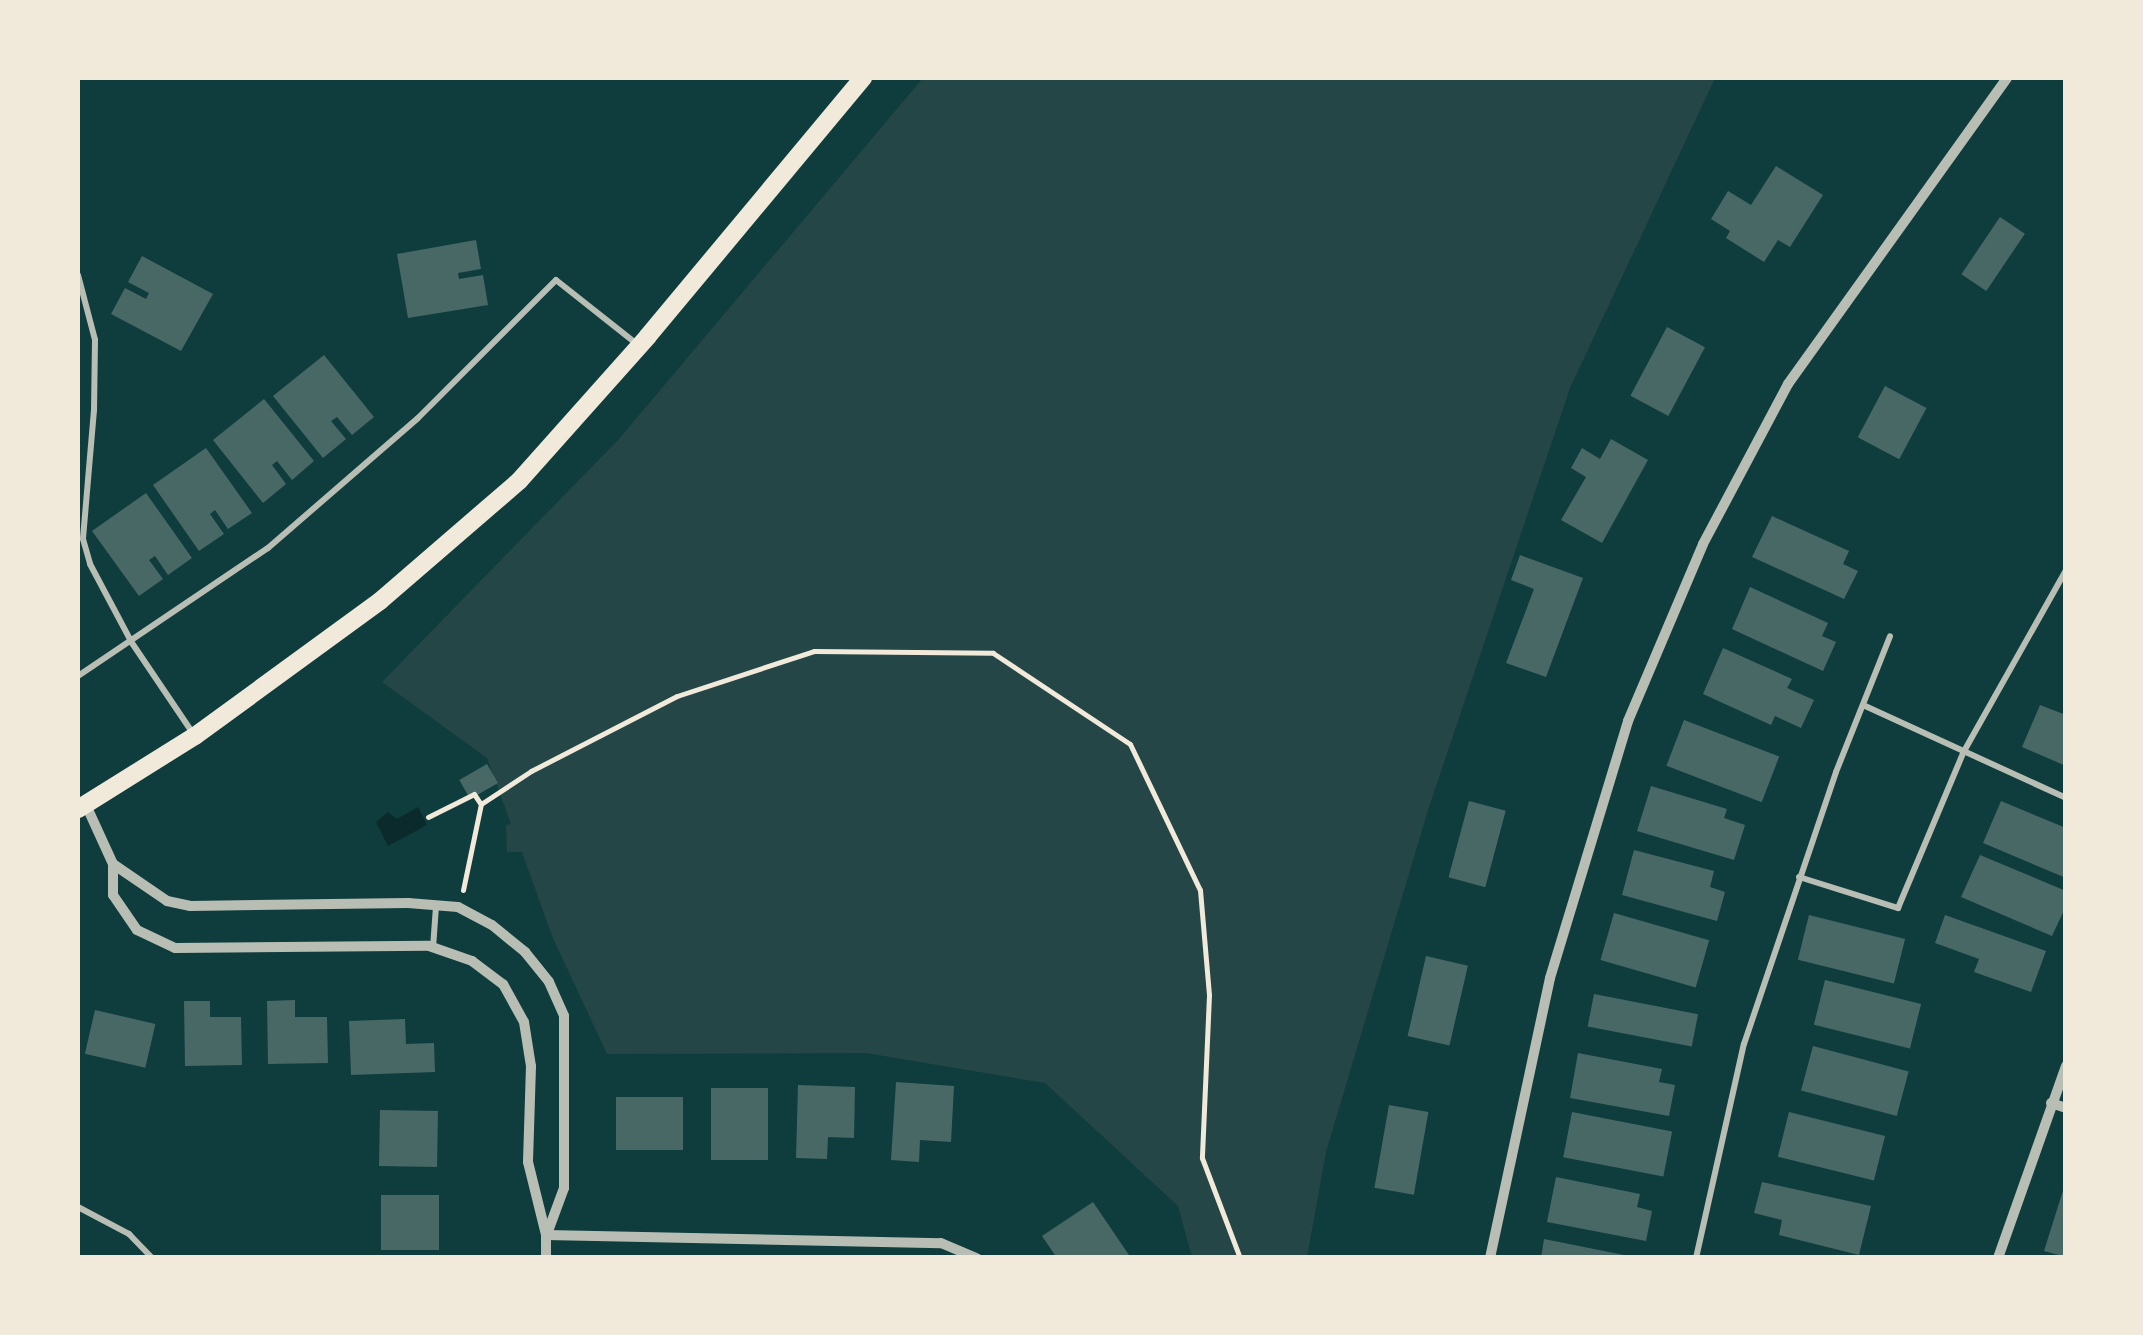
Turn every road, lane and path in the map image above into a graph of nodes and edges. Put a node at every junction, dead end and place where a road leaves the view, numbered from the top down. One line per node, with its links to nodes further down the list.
1 (863, 78): 4 (main road)
2 (2006, 78): 30 (street)
3 (78, 275): 7 (lane)
4 (640, 346): 7 (lane); 10 (main road)
5 (2066, 570): 11 (lane)
6 (1890, 636): 9 (lane)
7 (132, 643): 8 (lane); 10 (lane)
8 (78, 676)
9 (1863, 705): 11 (lane); 17 (lane)
10 (195, 736): 14 (main road)
11 (1963, 753): 12 (lane); 17 (lane)
12 (2066, 798)
13 (481, 804): 15 (path); 19 (path); 29 (path)
14 (82, 807): 16 (street)
15 (428, 817)
16 (113, 864): 18 (street); 20 (street)
17 (1800, 878): 31 (lane)
18 (436, 905): 19 (street); 20 (lane)
19 (458, 907): 25 (street)
20 (433, 948): 25 (street)
21 (2066, 1066): 22 (street)
22 (2051, 1103): 23 (street); 32 (street)
23 (2066, 1108)
24 (78, 1207): 26 (lane)
25 (546, 1235): 27 (street); 28 (street)
26 (152, 1258)
27 (546, 1258)
28 (977, 1258)
29 (1240, 1258)
30 (1490, 1258)
31 (1696, 1258)
32 (1998, 1258)

